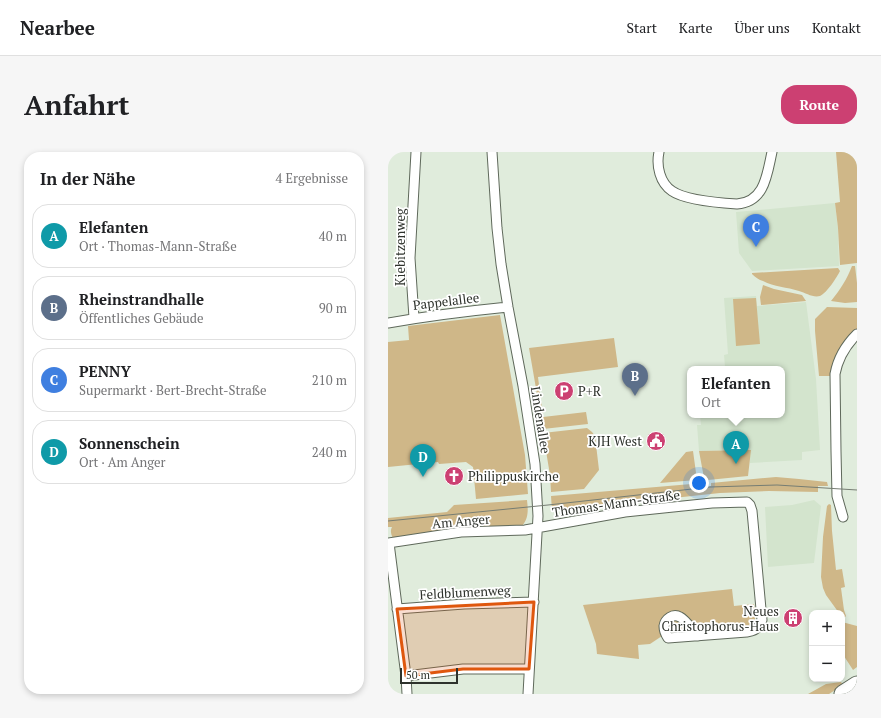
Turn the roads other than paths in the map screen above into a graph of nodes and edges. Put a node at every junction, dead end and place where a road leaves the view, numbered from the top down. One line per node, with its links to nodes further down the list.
1 (416, 152): 6 (street, Kiebitzenweg)
2 (492, 152): 5 (street, Lindenallee)
3 (659, 152): 4 (street)
4 (772, 152)
5 (508, 307): 6 (street, Pappelallee); 10 (street, Lindenallee)
6 (414, 318): 7 (street, Pappelallee)
7 (388, 323)
8 (857, 334): 9 (street)
9 (843, 516)
10 (537, 528): 11 (street, Am Anger); 12 (street, Lindenallee); 14 (street, Thomas-Mann-Straße)
11 (388, 543): 13 (street)
12 (534, 602): 13 (street, Feldblumenweg); 15 (street, Lindenallee)
13 (397, 609): 16 (street)
14 (698, 636)
15 (529, 668): 16 (street); 19 (street, Lindenallee)
16 (406, 676): 18 (street)
17 (857, 685): 20 (highway)
18 (407, 694)
19 (528, 694)
20 (843, 694)

